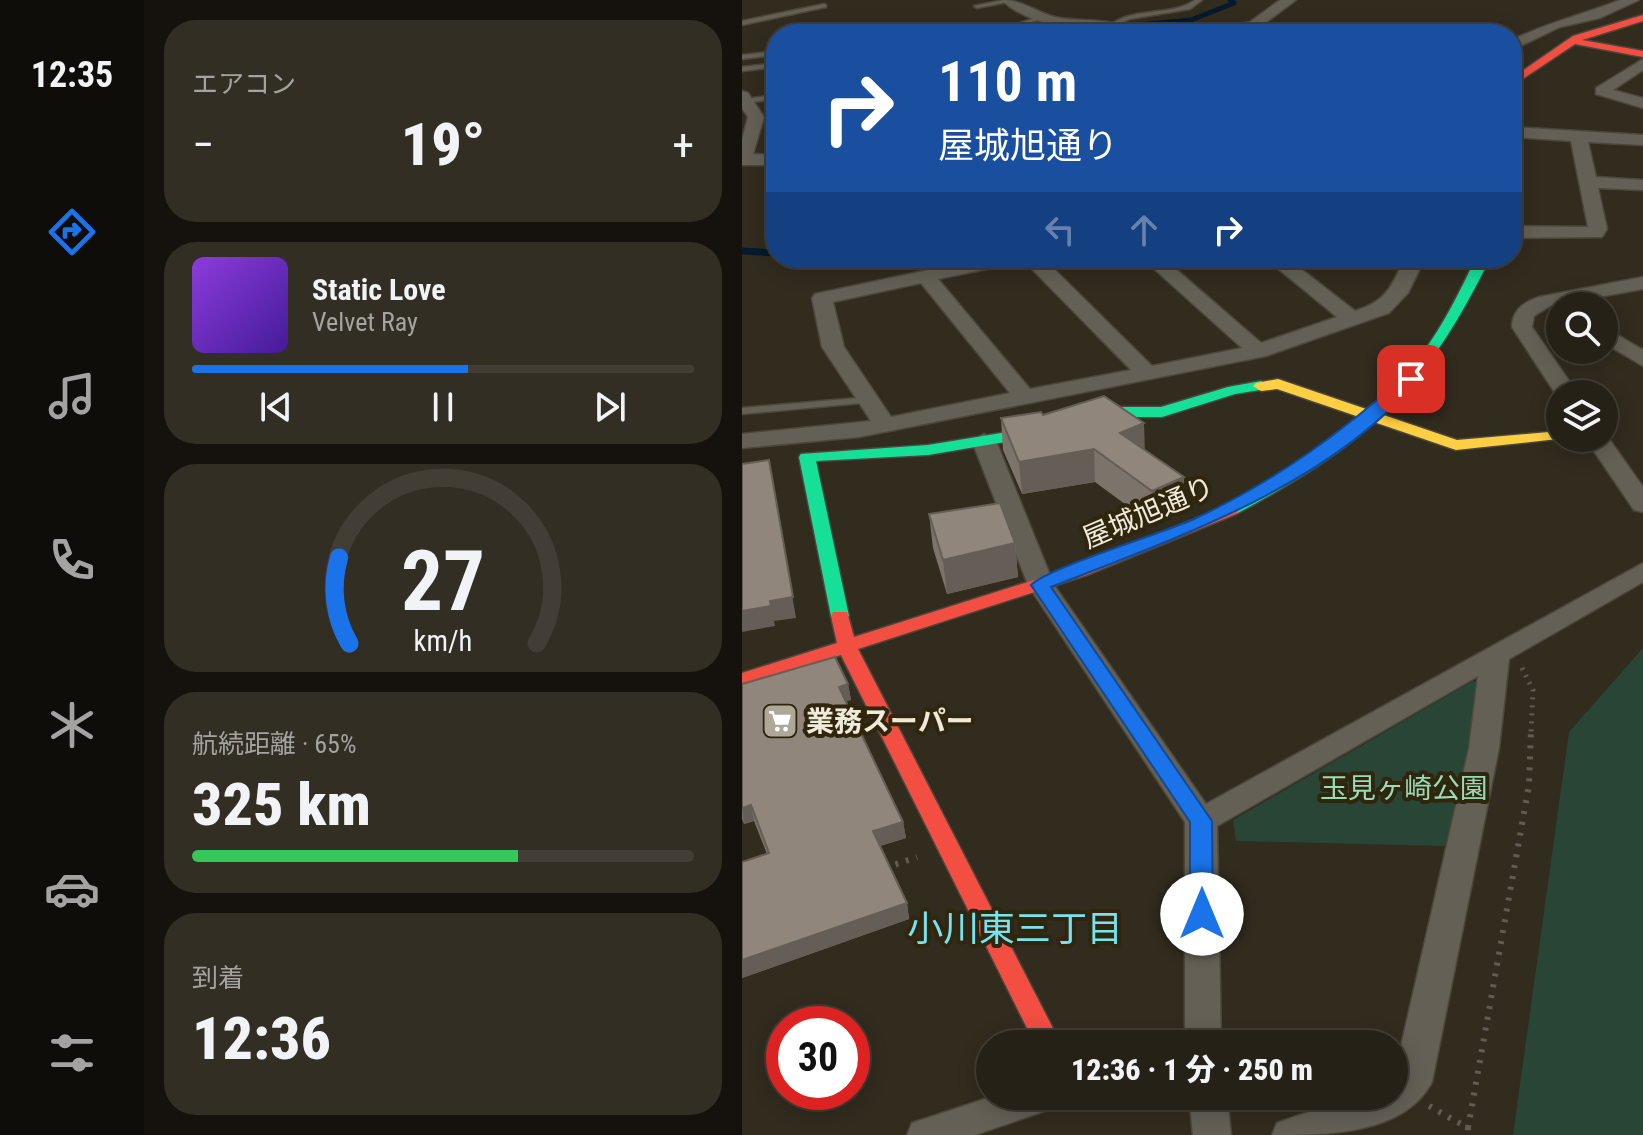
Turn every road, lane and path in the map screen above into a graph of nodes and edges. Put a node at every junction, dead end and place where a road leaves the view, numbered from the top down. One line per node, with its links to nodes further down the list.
1 (1199, 0): 12 (lane)
2 (1289, 0): 13 (street)
3 (1632, 0): 14 (street)
4 (1010, 1): 6 (lane); 7 (street)
5 (824, 6): 9 (lane)
6 (977, 6)
7 (1046, 16): 10 (lane); 11 (street)
8 (1643, 18): 15 (street)
9 (742, 23)
10 (1021, 24)
11 (1097, 24)
12 (1123, 24)
13 (1267, 24)
14 (1522, 41)
15 (1574, 41): 17 (street); 22 (street)
16 (766, 54): 18 (lane)
17 (1643, 54)
18 (742, 57)
19 (1643, 63): 25 (street)
20 (766, 66): 21 (lane)
21 (742, 69)
22 (1522, 76)
23 (766, 98): 24 (lane)
24 (744, 99): 29 (street)
25 (1643, 103)
26 (1522, 133): 27 (street)
27 (1578, 136): 28 (street); 31 (street)
28 (1643, 140)
29 (743, 159): 30 (street)
30 (766, 160)
31 (1586, 182): 32 (street); 33 (street)
32 (1643, 185)
33 (1522, 232)
34 (964, 268): 40 (street)
35 (1042, 268): 49 (street)
36 (1163, 268): 46 (street)
37 (1288, 268): 44 (street)
38 (1404, 268): 44 (street)
39 (1478, 268): 53 (street, 屋城旭通り)
40 (925, 276): 50 (street); 51 (street)
41 (1642, 284): 42 (street)
42 (1608, 292)
43 (1546, 305): 48 (street)
44 (1352, 319): 46 (street)
45 (1618, 343): 47 (street)
46 (1258, 351): 49 (street)
47 (1643, 360)
48 (1546, 362)
49 (1147, 373): 50 (street)
50 (1025, 397): 54 (street)
51 (869, 400): 52 (lane); 54 (street)
52 (742, 411)
53 (1372, 416): 55 (street); 57 (street); 61 (street, 屋城旭通り)
54 (885, 424): 56 (street)
55 (1546, 437)
56 (742, 441)
57 (984, 441): 61 (street); 62 (street)
58 (1607, 452): 59 (street)
59 (1643, 505)
60 (1643, 571): 63 (street)
61 (1041, 585): 62 (street, 屋城旭通り); 66 (street)
62 (847, 647): 64 (street, 屋城旭通り); 67 (street)
63 (1495, 656): 66 (street); 69 (street)
64 (742, 680)
65 (1533, 690): 74 (path)
66 (1201, 821): 68 (street)
67 (1041, 1030)
68 (1196, 1030)
69 (1408, 1087)
70 (1408, 1095): 74 (path)
71 (1001, 1110): 75 (street)
72 (1209, 1110): 76 (street)
73 (1369, 1110): 77 (street)
74 (1468, 1132)
75 (926, 1135)
76 (1212, 1135)
77 (1291, 1135)

